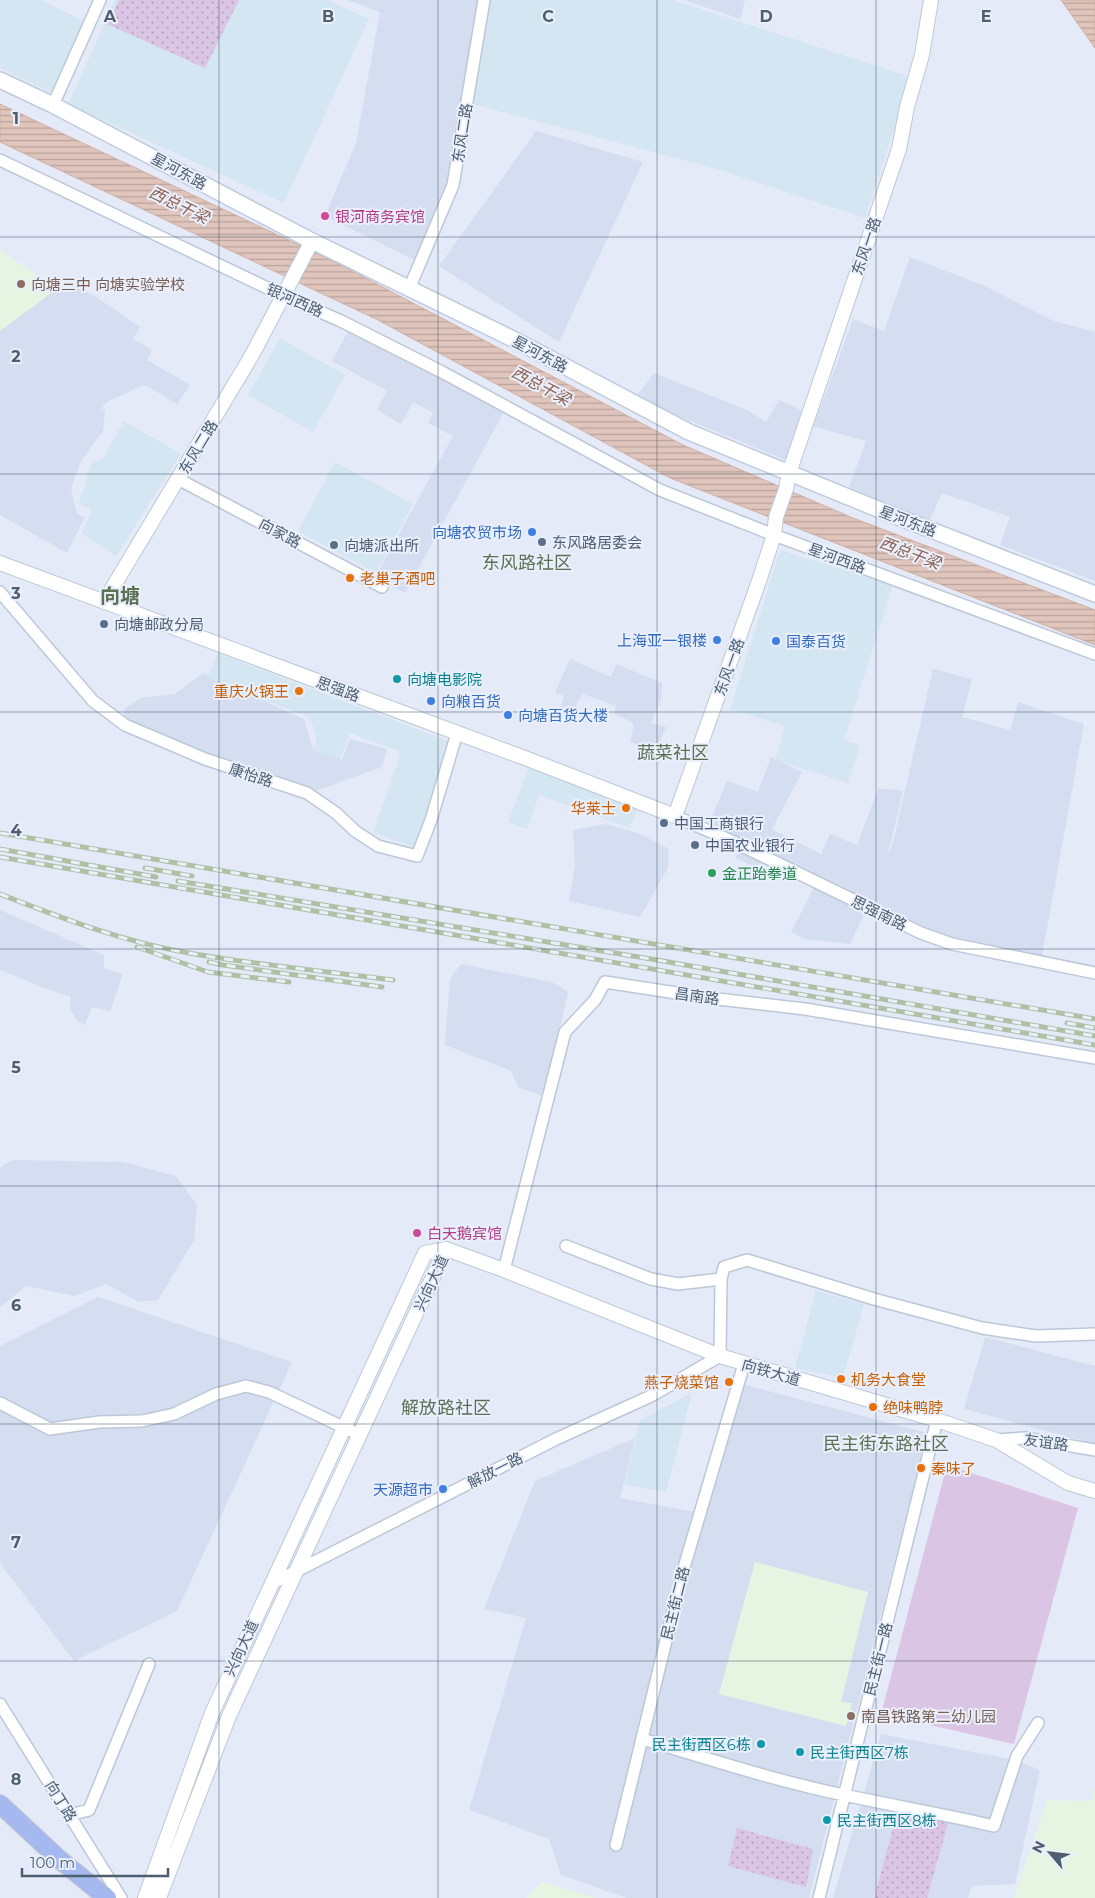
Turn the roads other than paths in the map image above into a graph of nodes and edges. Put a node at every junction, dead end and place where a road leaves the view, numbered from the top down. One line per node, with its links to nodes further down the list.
1 (100, 0): 5 (street)
2 (484, 0): 8 (street, 东风二路)
3 (930, 0): 11 (street, 东风一路)
4 (0, 80): 5 (main road, 星河东路)
5 (53, 105): 7 (main road, 星河东路)
6 (0, 160): 9 (street, 银河西路)
7 (310, 244): 8 (main road, 星河东路); 9 (street, 东风二路)
8 (409, 289): 11 (main road, 星河东路)
9 (286, 293): 10 (street, 银河西路); 12 (street, 东风二路)
10 (585, 449): 13 (street, 星河西路)
11 (789, 473): 13 (street, 东风一路); 17 (main road, 星河东路)
12 (178, 479): 15 (street, 向家路); 18 (street, 东风二路)
13 (774, 535): 19 (street, 星河西路); 21 (street, 东风一路)
14 (0, 563): 18 (street, 思强路)
15 (382, 587)
16 (0, 592): 20 (street, 康怡路)
17 (1095, 594)
18 (104, 602): 20 (street, 思强路)
19 (1095, 654)
20 (457, 733): 21 (street, 思强路)
21 (675, 816): 22 (street, 思强南路)
22 (1095, 973)
23 (1095, 1058): 26 (street, 昌南路)
24 (566, 1246): 27 (street)
25 (446, 1249): 26 (street, 向铁大道); 33 (street, 兴向大道); 34 (street, 兴向大道)
26 (504, 1270): 29 (street, 向铁大道)
27 (721, 1279): 28 (street); 29 (street)
28 (1095, 1334)
29 (720, 1356): 30 (street, 向铁大道); 38 (street, 解放一路)
30 (744, 1364): 32 (street, 向铁大道); 43 (street, 民主街二路)
31 (0, 1403): 33 (street)
32 (937, 1420): 35 (street, 向铁大道); 44 (street, 民主街一路)
33 (344, 1426): 34 (street); 39 (street, 兴向大道)
34 (360, 1435): 38 (street, 兴向大道)
35 (996, 1440): 36 (street, 友谊路); 37 (street, 向铁大道)
36 (1095, 1450)
37 (1095, 1491)
38 (296, 1571): 39 (street, 解放一路); 51 (street, 兴向大道)
39 (271, 1584): 50 (street, 兴向大道)
40 (149, 1664): 46 (street)
41 (0, 1704): 46 (street, 向丁路)
42 (1038, 1723): 44 (street)
43 (642, 1739): 44 (street); 47 (street, 民主街二路)
44 (844, 1795): 52 (street, 民主街一路)
45 (0, 1804): 48 (main road)
46 (70, 1815): 49 (street, 向丁路)
47 (616, 1845)
48 (107, 1898)
49 (121, 1898)
50 (145, 1898)
51 (159, 1898)
52 (819, 1898)

